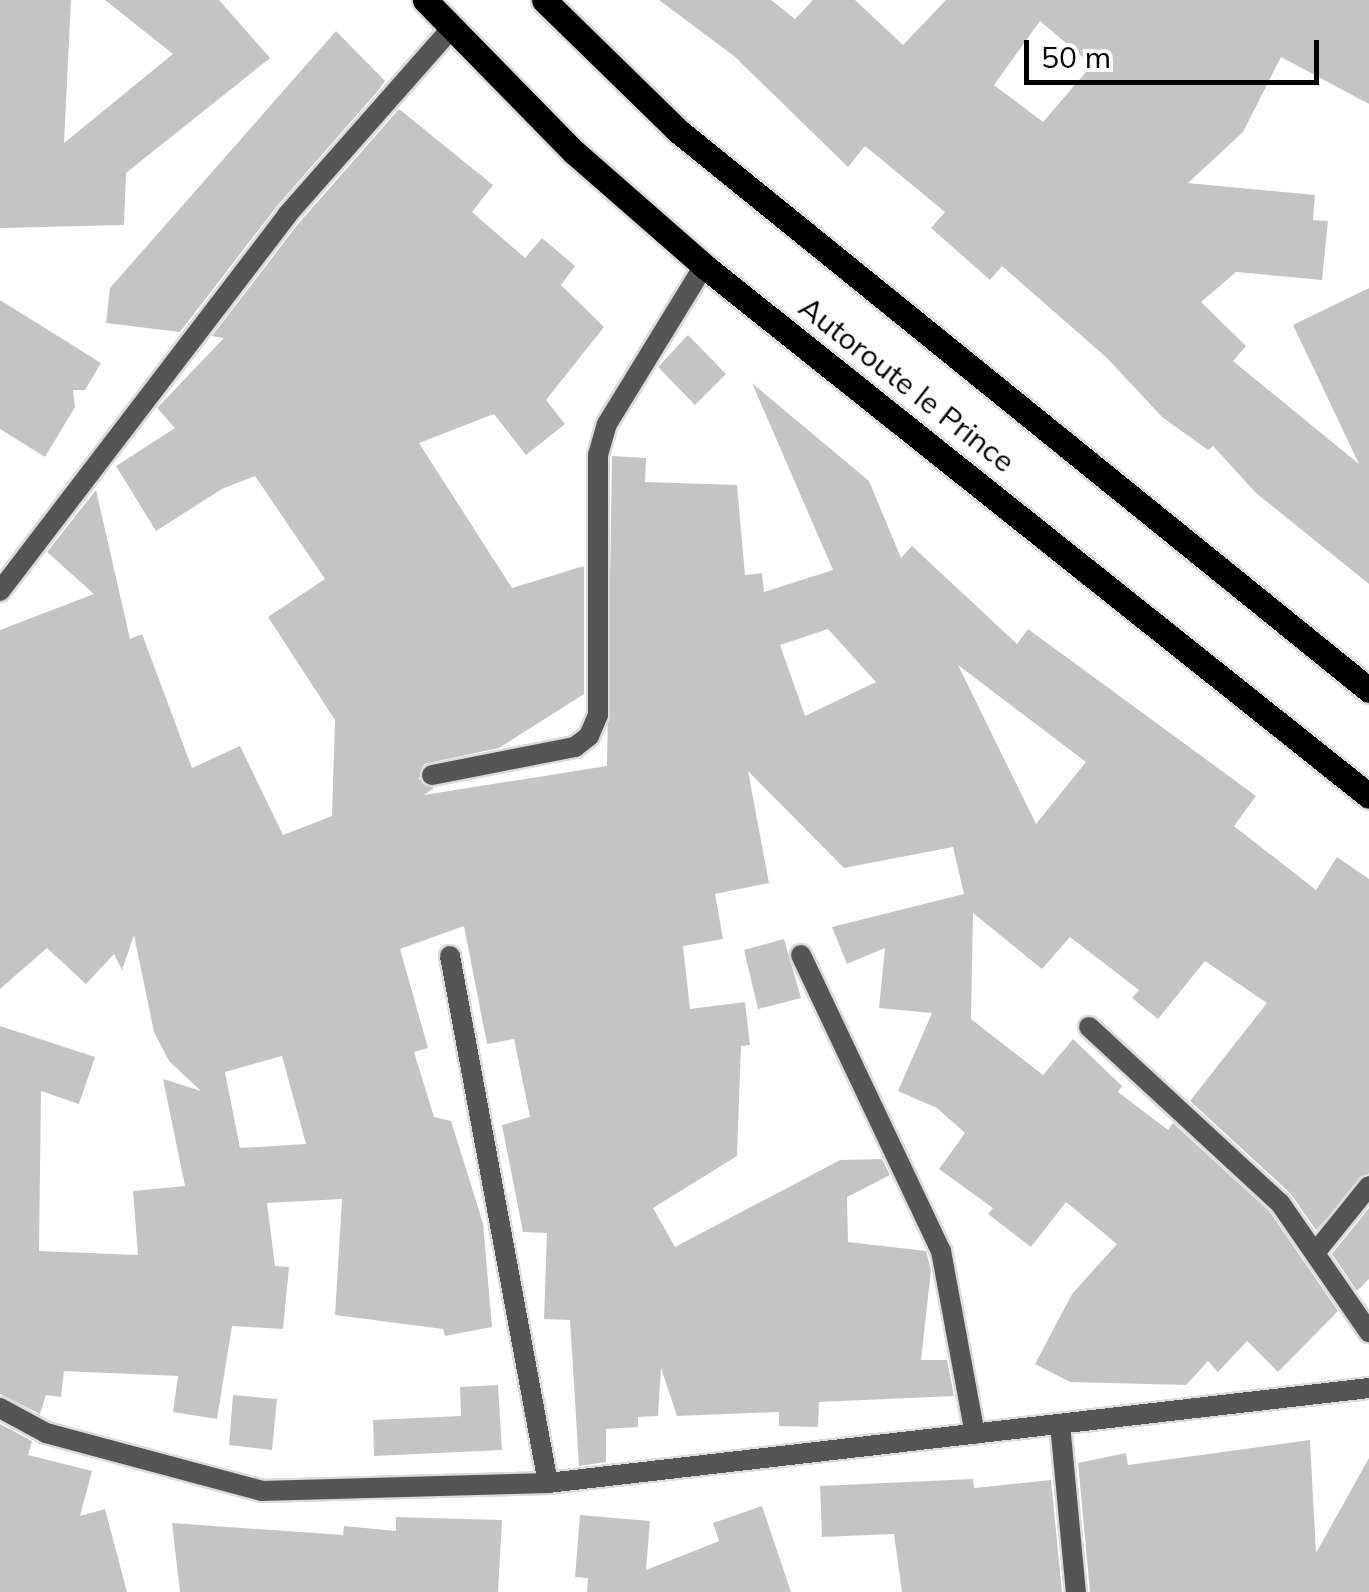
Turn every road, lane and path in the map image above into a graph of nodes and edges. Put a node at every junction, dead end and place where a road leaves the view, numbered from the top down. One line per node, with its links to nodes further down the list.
1 (425, 0): 3 (main road, Autoroute le Prince)
2 (544, 0): 6 (main road, Autoroute le Prince)
3 (452, 28): 4 (main road, Autoroute le Prince); 5 (street)
4 (704, 266): 7 (street); 8 (main road, Autoroute le Prince)
5 (0, 591)
6 (1369, 690)
7 (432, 776)
8 (1369, 796)
9 (801, 954): 18 (street)
10 (450, 956): 19 (street)
11 (1089, 1027): 13 (street)
12 (1369, 1186): 13 (street)
13 (1315, 1253): 14 (street)
14 (1369, 1332)
15 (1369, 1388): 17 (street)
16 (0, 1408): 19 (street)
17 (1060, 1424): 18 (street); 20 (street)
18 (975, 1434): 19 (street)
19 (548, 1484)
20 (1076, 1592)

